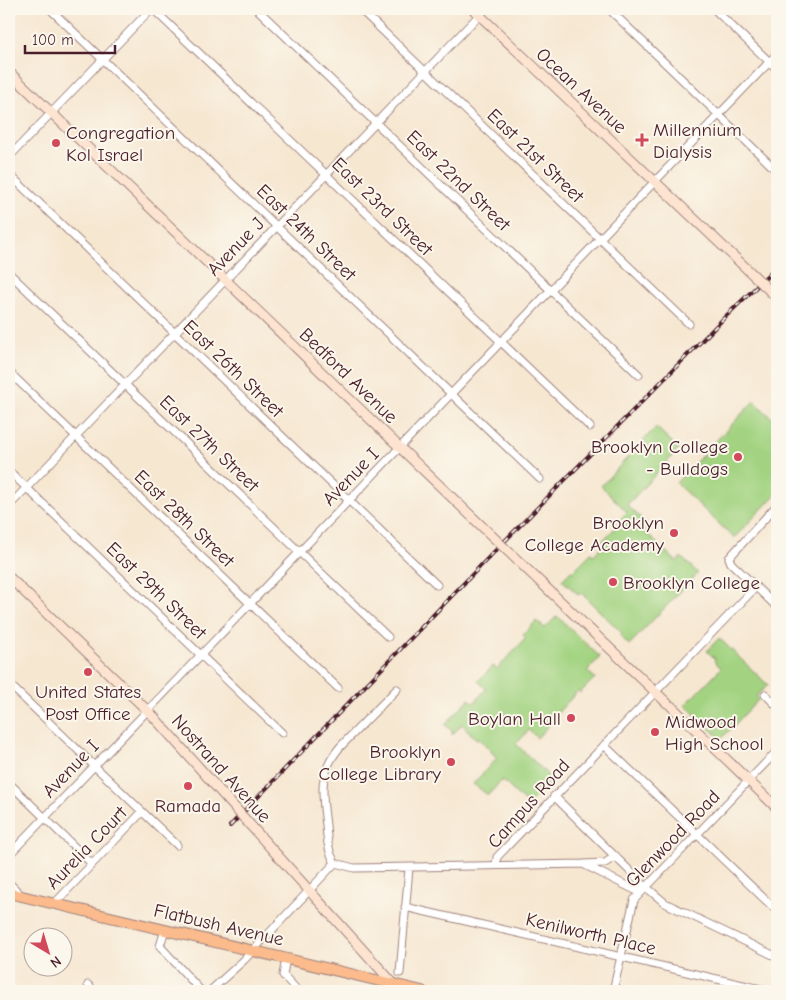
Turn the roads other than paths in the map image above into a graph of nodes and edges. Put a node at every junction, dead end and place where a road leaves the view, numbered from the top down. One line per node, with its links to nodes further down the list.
1 (50, 9): 9 (street, East 24th Street)
2 (152, 9): 9 (street); 20 (street, East 23rd Street)
3 (257, 9): 16 (street, East 22nd Street)
4 (360, 9): 12 (street, East 21st Street)
5 (609, 9): 15 (street)
6 (714, 9): 10 (street)
7 (479, 11): 12 (street, Avenue J); 21 (main road, Ocean Avenue)
8 (777, 54): 10 (street, Avenue I)
9 (103, 59): 14 (street); 22 (street, East 24th Street)
10 (769, 62): 11 (street); 15 (street, Avenue I)
11 (777, 69)
12 (426, 71): 16 (street, Avenue J); 23 (street, East 21st Street)
13 (9, 72): 14 (main road, Bedford Avenue)
14 (51, 112): 17 (street); 25 (main road, Bedford Avenue)
15 (719, 114): 18 (street); 21 (street, Avenue I)
16 (376, 123): 20 (street, Avenue J); 26 (street, East 22nd Street)
17 (9, 157)
18 (777, 171)
19 (9, 174): 29 (street, East 26th Street)
20 (326, 175): 22 (street, Avenue J); 30 (street, East 23rd Street)
21 (655, 181): 23 (street, Avenue I); 27 (main road, Ocean Avenue, bridge)
22 (277, 226): 25 (street, Avenue J); 34 (street, East 24th Street)
23 (600, 239): 26 (street, Avenue I); 28 (street, East 21st Street)
24 (9, 273): 33 (street, East 27th Street)
25 (226, 280): 29 (street, Avenue J); 37 (main road, Bedford Avenue)
26 (550, 290): 30 (street, Avenue I); 32 (street, East 22nd Street)
27 (777, 298)
28 (689, 324)
29 (175, 333): 33 (street, Avenue J); 41 (street, East 26th Street)
30 (501, 342): 34 (street, Avenue I); 35 (street, East 23rd Street)
31 (9, 372): 36 (street, East 28th Street)
32 (639, 375)
33 (125, 385): 36 (street, Avenue J); 44 (street, East 27th Street)
34 (451, 393): 37 (street, Avenue I); 39 (street, East 24th Street)
35 (590, 427)
36 (76, 436): 40 (street, Avenue J); 48 (street, East 28th Street)
37 (400, 447): 41 (street, Avenue I); 55 (main road, Bedford Avenue, bridge)
38 (9, 471): 40 (street, East 29th Street)
39 (540, 479)
40 (26, 488): 42 (street, Avenue J); 51 (street, East 29th Street)
41 (349, 500): 44 (street, Avenue I); 46 (street, East 26th Street)
42 (9, 506)
43 (777, 506): 47 (street)
44 (299, 552): 48 (street, Avenue I); 50 (street, East 27th Street)
45 (9, 577): 58 (main road, Nostrand Avenue)
46 (437, 585)
47 (756, 587): 49 (street); 55 (street, Campus Road)
48 (250, 603): 51 (street, Avenue I); 53 (street, East 28th Street)
49 (777, 607)
50 (388, 637)
51 (200, 655): 58 (street, Avenue I); 59 (street, East 29th Street)
52 (9, 684): 62 (street)
53 (338, 688)
54 (397, 689): 73 (street)
55 (655, 691): 60 (street, Campus Road); 63 (main road, Bedford Avenue)
56 (765, 694): 57 (street)
57 (777, 706)
58 (148, 710): 62 (street, Avenue I); 80 (main road, Nostrand Avenue, bridge)
59 (282, 733)
60 (604, 745): 65 (street, Campus Road); 69 (street)
61 (777, 751): 63 (street, Glenwood Road)
62 (94, 766): 67 (street); 68 (street, Avenue I)
63 (749, 781): 66 (main road, Bedford Avenue); 69 (street, Glenwood Road)
64 (9, 783): 68 (street)
65 (554, 796): 72 (street); 76 (street, Campus Road)
66 (777, 808)
67 (142, 812): 70 (street); 74 (street, Aurelia Court)
68 (45, 818): 71 (street, Avenue I); 74 (street)
69 (697, 834): 79 (street, Glenwood Road); 85 (street)
70 (177, 845)
71 (9, 855)
72 (616, 856): 75 (street); 79 (street)
73 (335, 863): 77 (street, Campus Road); 80 (street)
74 (92, 864): 83 (street, Aurelia Court)
75 (583, 864): 76 (street); 79 (street)
76 (496, 865): 77 (street, Campus Road)
77 (409, 868): 84 (street)
78 (9, 883): 82 (street)
79 (646, 887): 88 (street); 89 (street, Glenwood Road)
80 (309, 890): 87 (street); 93 (main road, Nostrand Avenue)
81 (9, 893): 82 (main road, Flatbush Avenue)
82 (22, 896): 83 (main road, Flatbush Avenue)
83 (54, 904): 86 (main road, Flatbush Avenue)
84 (406, 907): 89 (street, Kenilworth Place); 91 (street)
85 (777, 911)
86 (165, 930): 87 (main road, Flatbush Avenue); 95 (street)
87 (253, 950): 90 (main road, Flatbush Avenue); 96 (street)
88 (777, 956)
89 (620, 957): 99 (street, Glenwood Road); 100 (street, Kenilworth Place)
90 (286, 958): 93 (main road, Flatbush Avenue); 97 (street)
91 (400, 973)
92 (88, 985): 94 (street)
93 (397, 988): 98 (main road, Flatbush Avenue)
94 (94, 991)
95 (201, 991)
96 (210, 991)
97 (298, 991)
98 (422, 991)
99 (613, 991)
100 (769, 991)

